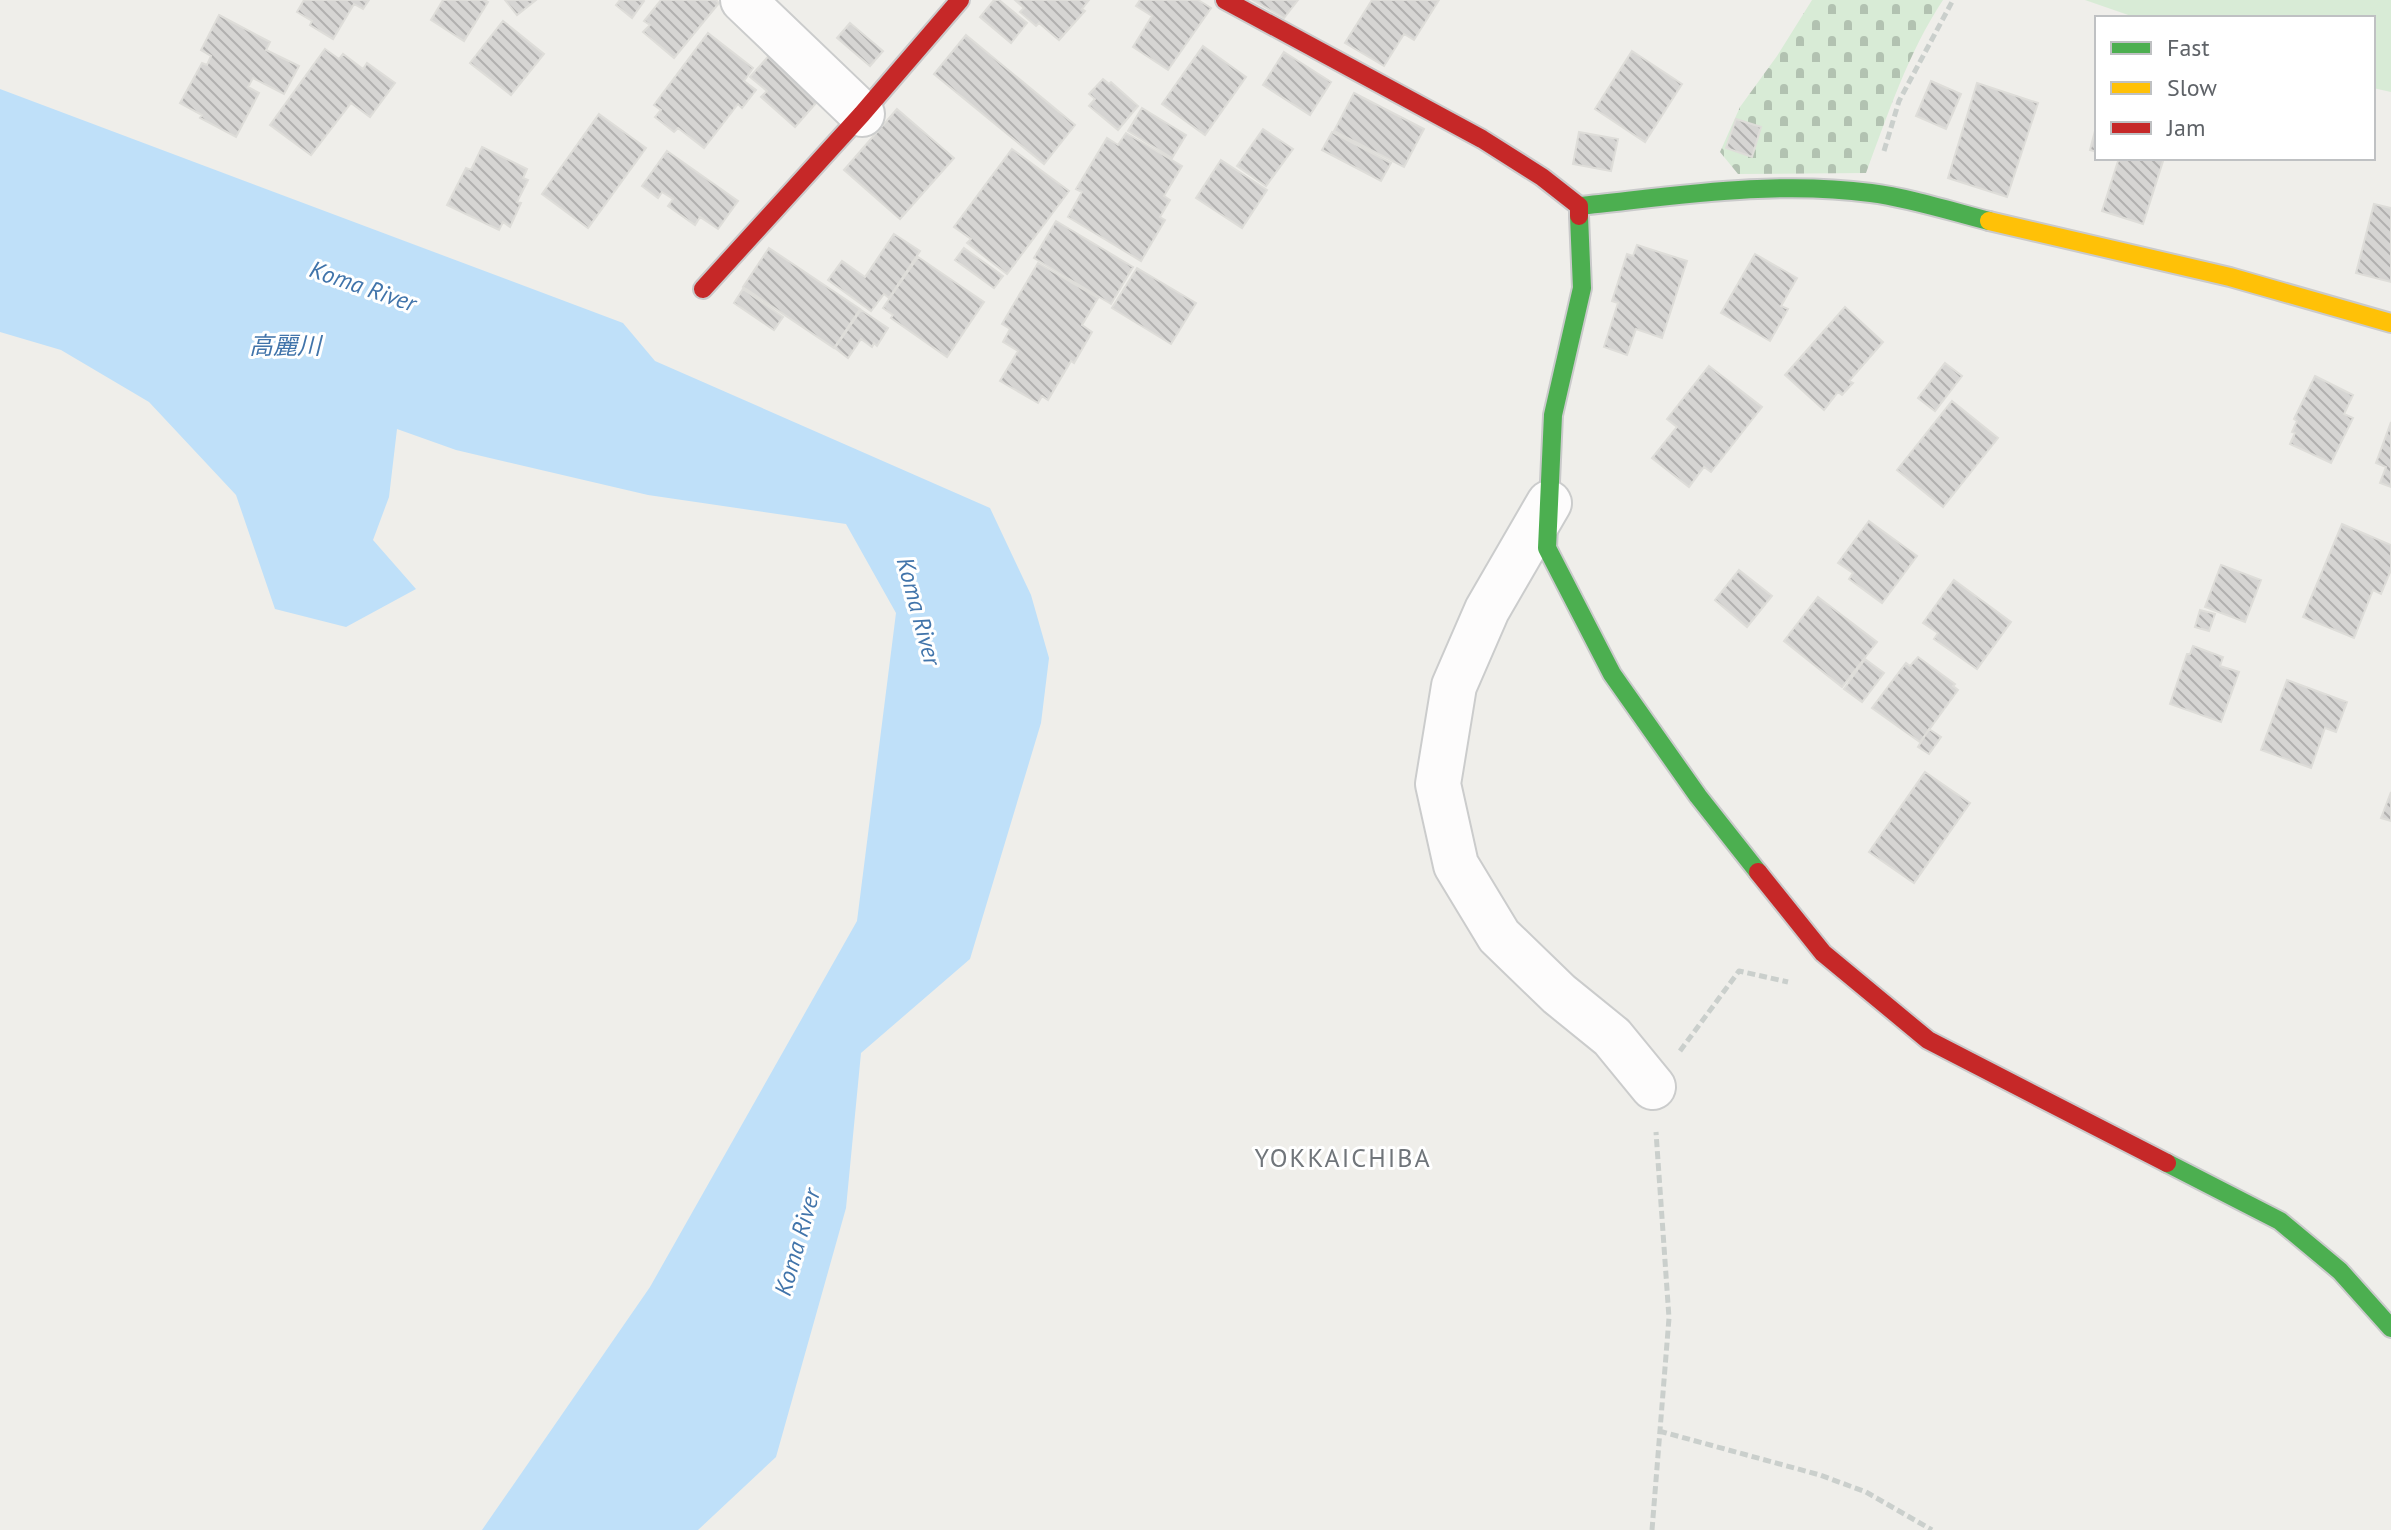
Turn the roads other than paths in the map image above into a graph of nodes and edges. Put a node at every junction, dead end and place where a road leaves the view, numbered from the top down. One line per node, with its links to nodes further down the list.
1 (743, 0): 4 (street)
2 (960, 0): 4 (street)
3 (1225, 0): 5 (street)
4 (862, 114): 6 (street)
5 (1579, 206): 7 (street); 8 (street)
6 (703, 289)
7 (2391, 323)
8 (1549, 503): 9 (street); 10 (street)
9 (1653, 1087)
10 (2391, 1328)

